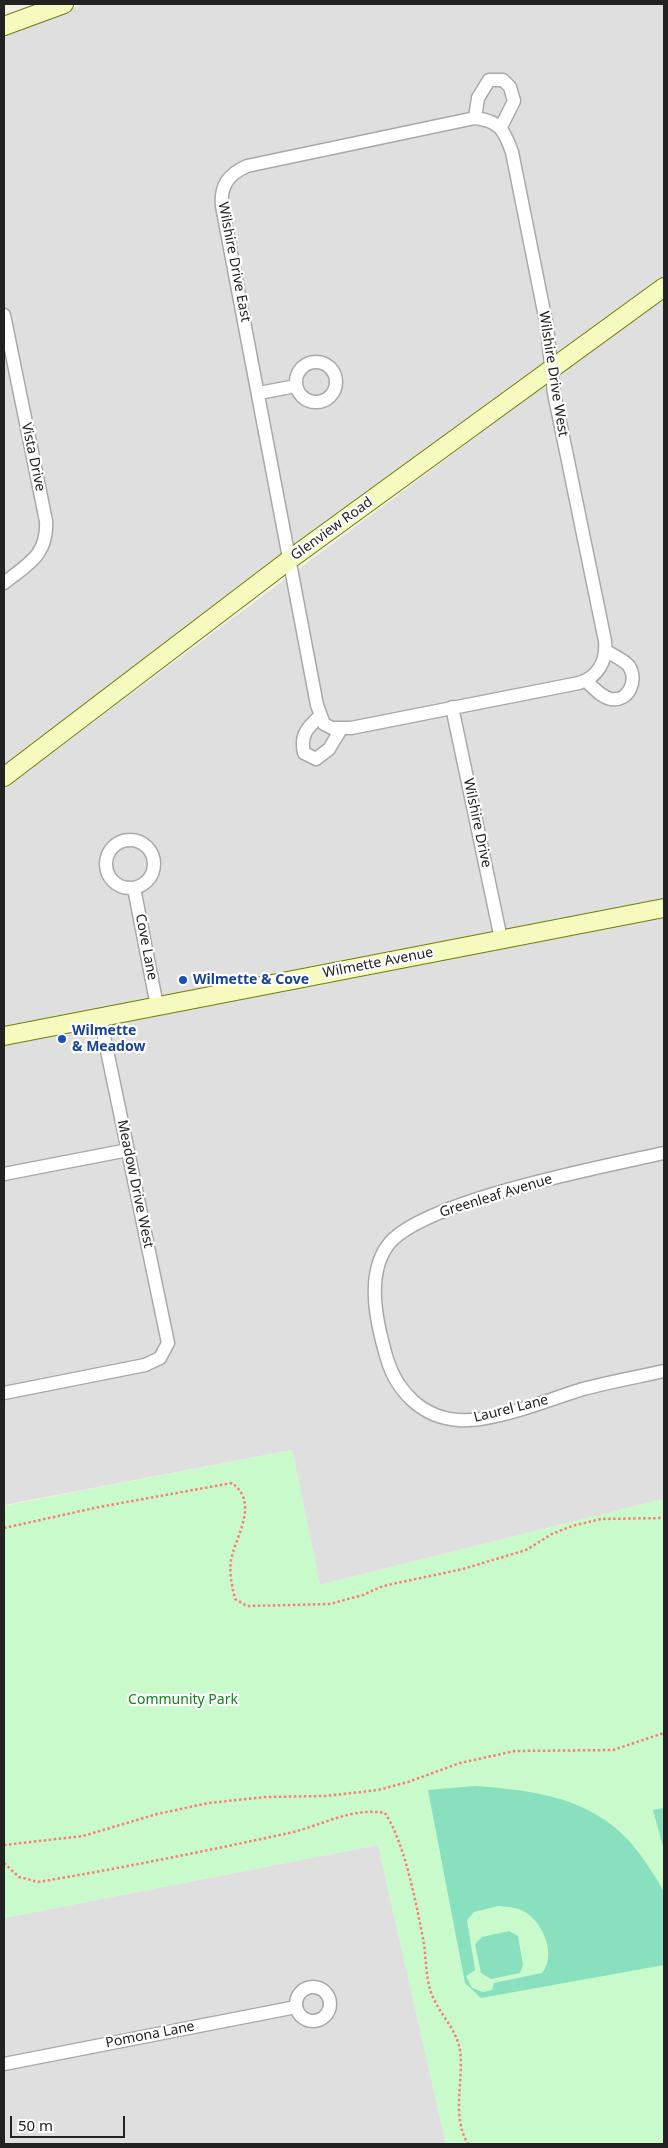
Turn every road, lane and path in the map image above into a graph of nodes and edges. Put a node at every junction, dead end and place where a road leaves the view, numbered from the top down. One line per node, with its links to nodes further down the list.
1 (64, 4): 2 (main road)
2 (4, 26)
3 (475, 118): 4 (street); 4 (street); 9 (street, Wilshire Drive East)
4 (501, 127): 7 (street, Wilshire Drive West)
5 (664, 287): 7 (main road, Glenview Road)
6 (4, 314): 11 (street, Vista Drive)
7 (550, 368): 10 (main road, Glenview Road); 12 (street, Wilshire Drive West)
8 (296, 386): 9 (street)
9 (259, 393): 10 (street, Wilshire Drive East)
10 (289, 560): 15 (street, Wilshire Drive East); 17 (main road, Glenview Road)
11 (4, 583)
12 (606, 651): 13 (street); 13 (street)
13 (586, 680): 14 (street)
14 (452, 707): 16 (street); 20 (street, Wilshire Drive)
15 (320, 716): 16 (street); 16 (street)
16 (341, 729)
17 (4, 777)
18 (134, 888): 21 (street, Cove Lane)
19 (664, 908): 20 (main road, Wilmette Avenue)
20 (501, 939): 21 (main road, Wilmette Avenue)
21 (157, 1006): 22 (main road, Wilmette Avenue)
22 (100, 1018): 23 (main road, Wilmette Avenue); 24 (street, Meadow Drive West)
23 (4, 1036)
24 (128, 1150): 26 (street); 29 (street, Meadow Drive West)
25 (664, 1153): 27 (street, Greenleaf Avenue)
26 (4, 1174)
27 (379, 1327): 28 (street, Laurel Lane)
28 (664, 1371)
29 (4, 1393)
30 (664, 1518): 31 (path)
31 (4, 1528)
32 (664, 1733): 33 (path)
33 (4, 1845)
34 (4, 1864): 37 (path)
35 (296, 2007): 36 (street, Pomona Lane)
36 (4, 2064)
37 (468, 2144)

